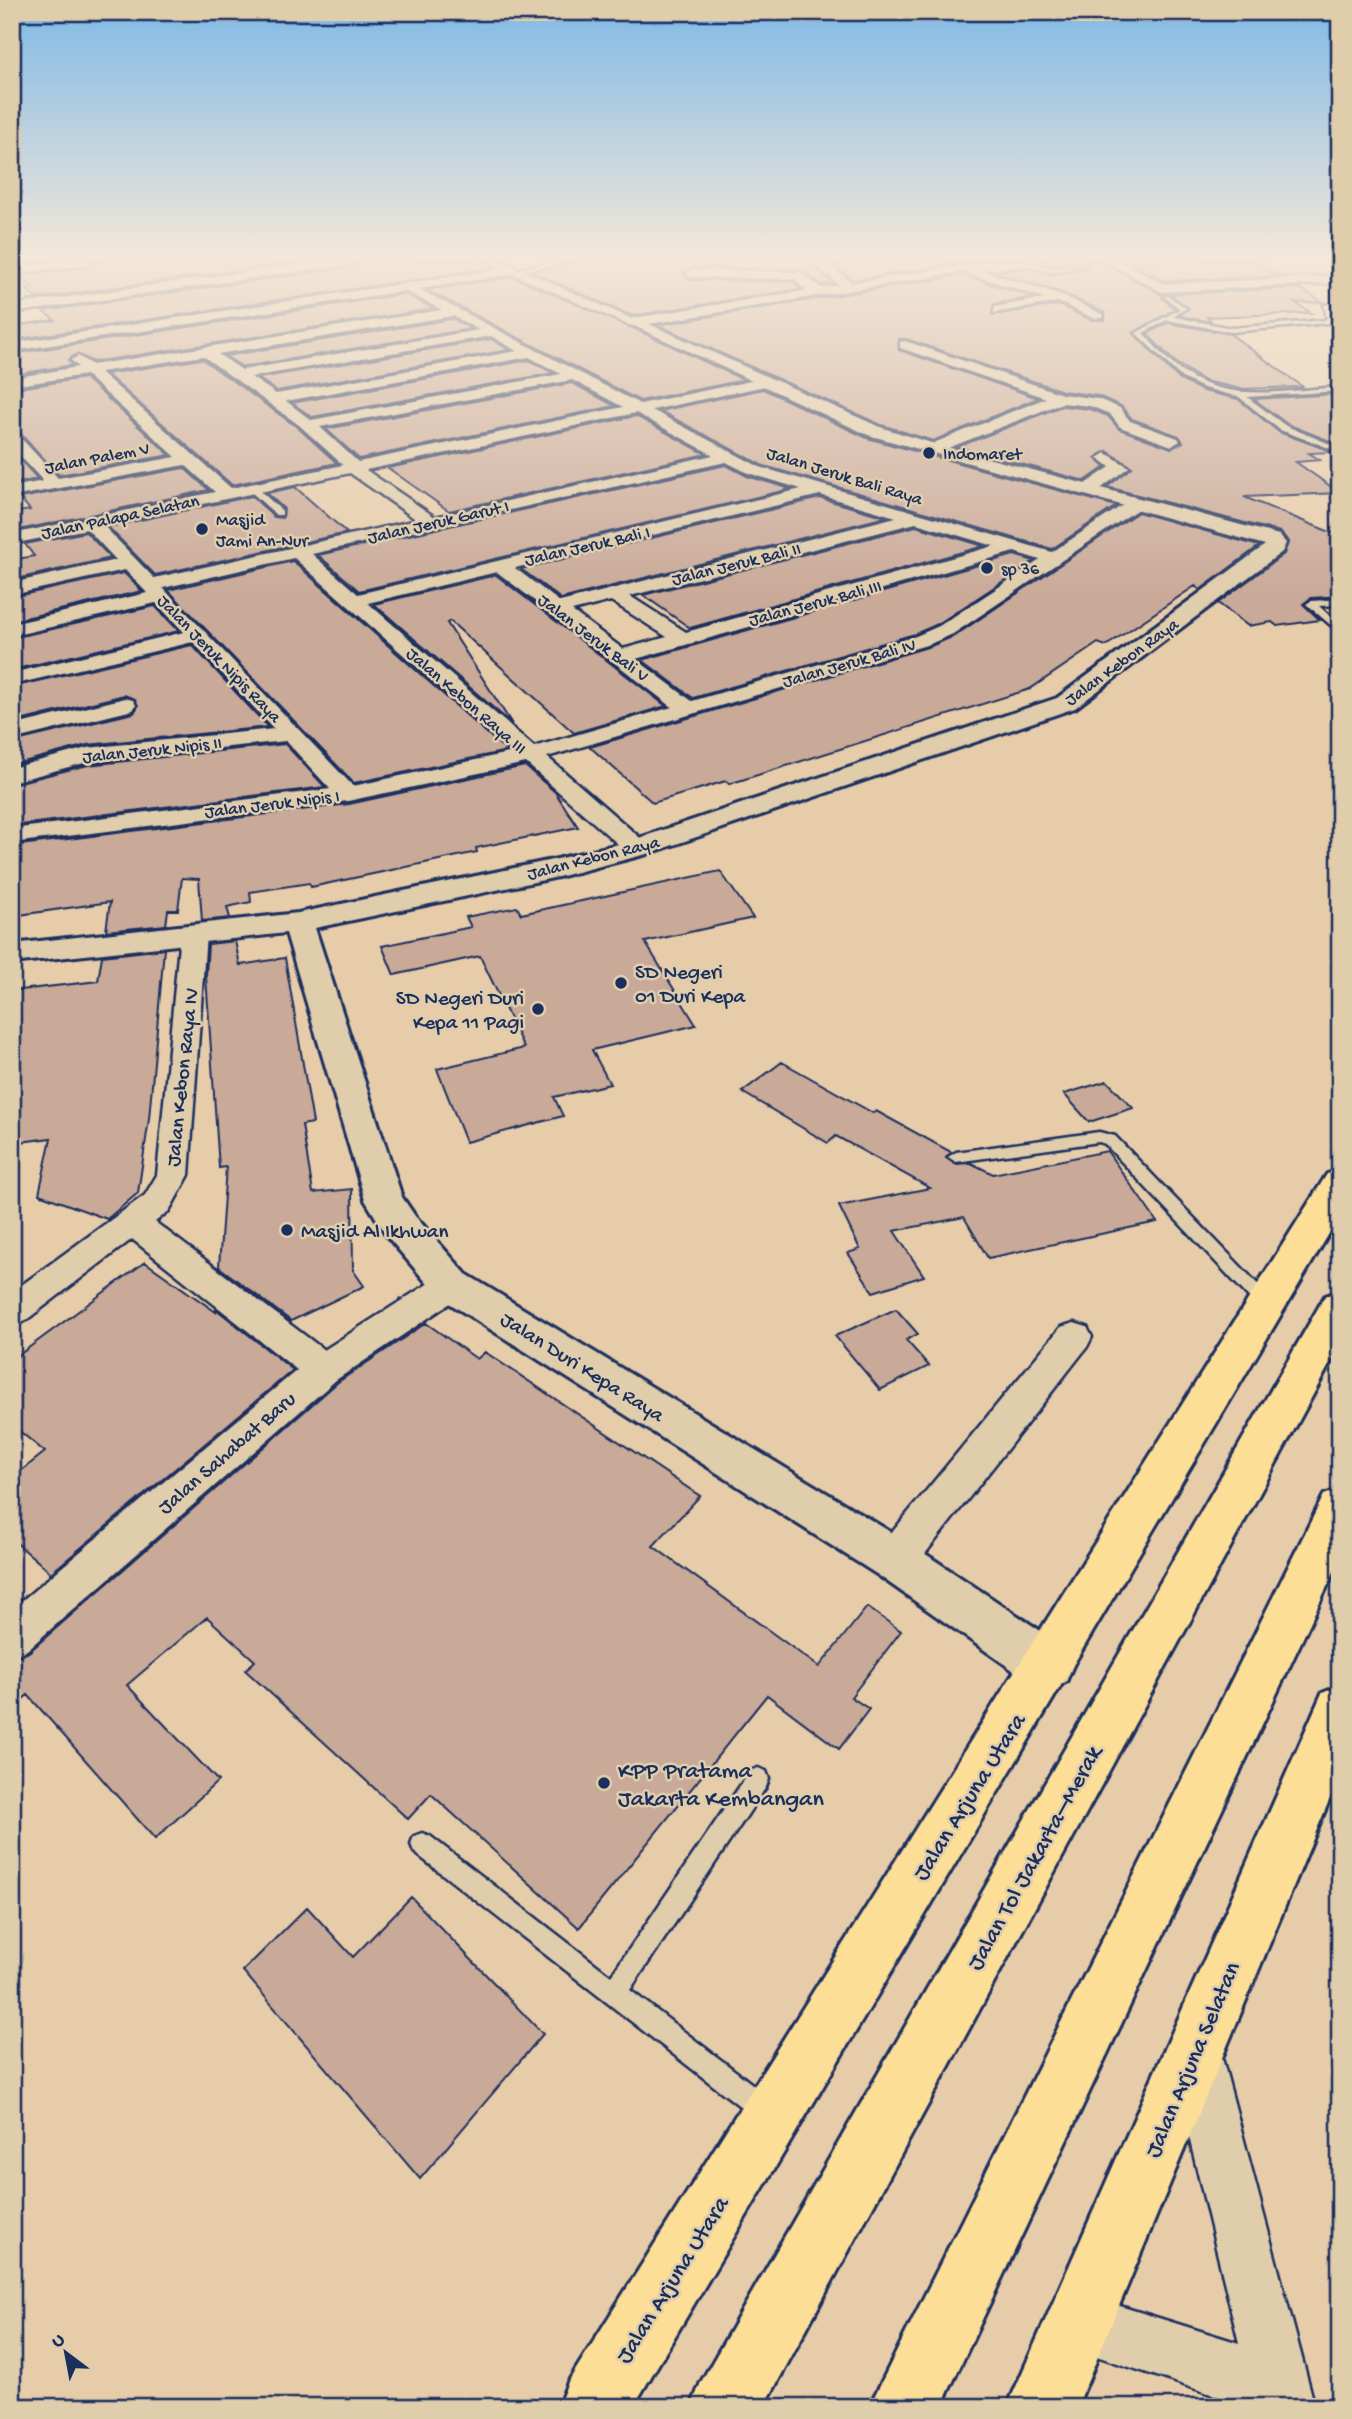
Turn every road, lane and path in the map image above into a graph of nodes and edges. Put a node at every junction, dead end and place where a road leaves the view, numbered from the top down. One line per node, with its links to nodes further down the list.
1 (68, 374): 12 (street)
2 (96, 374): 27 (street)
3 (245, 374): 9 (street)
4 (283, 374): 14 (street)
5 (409, 374): 14 (street)
6 (747, 374): 11 (street, Jalan Kebon Raya)
7 (991, 374): 16 (street)
8 (1180, 374): 15 (lane)
9 (238, 375): 17 (street)
10 (576, 375): 18 (street, Jalan Jeruk Bali Raya); 19 (street)
11 (765, 382): 18 (street, Jalan Palapa Selatan); 22 (street, Jalan Kebon Raya)
12 (12, 383)
13 (1340, 389): 15 (lane)
14 (307, 392): 17 (street)
15 (1241, 394): 23 (lane)
16 (1060, 398): 21 (street); 22 (street)
17 (271, 399): 19 (street)
18 (634, 408): 24 (street, Jalan Jeruk Bali Raya); 28 (street, Jalan Palapa Selatan)
19 (306, 425): 28 (street)
20 (12, 436): 25 (street)
21 (1172, 441)
22 (932, 449): 32 (street, Jalan Kebon Raya)
23 (1339, 451)
24 (726, 457): 31 (street, Jalan Jeruk Bali Raya); 38 (street, Jalan Jeruk Garut I)
25 (21, 458): 29 (street)
26 (1106, 458): 32 (street)
27 (188, 459): 29 (street, Jalan Palem V); 34 (street)
28 (353, 467): 30 (street, Jalan Palapa Selatan); 38 (street)
29 (54, 484): 33 (street, Jalan Palem V)
30 (252, 488): 34 (street, Jalan Palapa Selatan); 36 (lane)
31 (820, 489): 37 (street, Jalan Jeruk Bali Raya); 45 (street, Jalan Jeruk Bali I)
32 (1088, 490): 35 (street, Jalan Kebon Raya)
33 (12, 492)
34 (227, 494): 39 (street, Jalan Palapa Selatan)
35 (1138, 503): 43 (street, Jalan Jeruk Bali IV); 70 (street, Jalan Kebon Raya)
36 (279, 513)
37 (915, 517): 41 (street, Jalan Jeruk Bali Raya); 50 (street, Jalan Jeruk Bali II)
38 (431, 522): 42 (street, Jalan Jeruk Garut I)
39 (91, 523): 40 (street, Jalan Palapa Selatan); 44 (street, Jalan Jeruk Nipis Raya)
40 (12, 539)
41 (1011, 547): 43 (street, Jalan Jeruk Bali Raya); 46 (street, Jalan Jeruk Bali III)
42 (298, 552): 49 (street, Jalan Jeruk Garut I); 51 (street, Jalan Kebon Raya III)
43 (1054, 558): 47 (street, Jalan Jeruk Bali IV)
44 (130, 564): 48 (street); 49 (street, Jalan Jeruk Nipis Raya)
45 (499, 566): 51 (street, Jalan Jeruk Bali I); 53 (street, Jalan Jeruk Bali V)
46 (949, 566): 47 (street); 57 (street, Jalan Jeruk Bali III)
47 (985, 588): 62 (street, Jalan Jeruk Bali IV)
48 (12, 589)
49 (155, 590): 54 (street, Jalan Jeruk Garut I); 56 (street, Jalan Jeruk Nipis Raya)
50 (613, 594): 53 (street, Jalan Jeruk Bali II); 57 (street)
51 (354, 601): 66 (street, Jalan Kebon Raya III)
52 (1340, 602): 55 (lane)
53 (556, 609): 58 (street, Jalan Jeruk Bali V)
54 (12, 630)
55 (1340, 630)
56 (198, 635): 59 (street); 64 (street, Jalan Jeruk Nipis Raya)
57 (682, 638): 58 (street, Jalan Jeruk Bali III)
58 (619, 657): 62 (street, Jalan Jeruk Bali V)
59 (93, 660): 60 (street); 61 (street)
60 (12, 679)
61 (125, 705): 63 (street); 65 (street)
62 (689, 709): 66 (street, Jalan Jeruk Bali IV)
63 (12, 733)
64 (293, 734): 65 (street, Jalan Jeruk Nipis II); 68 (street, Jalan Jeruk Nipis Raya)
65 (156, 747): 67 (street, Jalan Jeruk Nipis II)
66 (530, 755): 68 (street, Jalan Jeruk Nipis I); 70 (street, Jalan Kebon Raya III)
67 (12, 775)
68 (348, 794): 69 (street, Jalan Jeruk Nipis I)
69 (12, 836)
70 (637, 848): 71 (street, Jalan Kebon Raya)
71 (298, 922): 72 (street, Jalan Kebon Raya); 77 (street, Jalan Duri Kepa Raya)
72 (193, 934): 73 (street, Jalan Kebon Raya); 76 (street, Jalan Kebon Raya IV)
73 (12, 954)
74 (956, 1157): 78 (lane)
75 (1340, 1183): 78 (main road, Jalan Arjuna Utara)
76 (134, 1223): 80 (street, Jalan Kebon Raya IV); 82 (street)
77 (444, 1290): 82 (street, Jalan Sahabat Baru); 84 (street, Jalan Duri Kepa Raya)
78 (1265, 1303): 86 (main road, Jalan Arjuna Utara)
79 (1340, 1307): 96 (main road, Jalan Tol Jakarta–Merak)
80 (12, 1311)
81 (1074, 1337): 84 (street)
82 (323, 1370): 85 (street, Jalan Sahabat Baru)
83 (1340, 1509): 97 (main road)
84 (895, 1560): 86 (street, Jalan Duri Kepa Raya)
85 (12, 1636)
86 (1048, 1665): 92 (main road, Jalan Arjuna Utara)
87 (1340, 1711): 91 (main road, Jalan Arjuna Selatan)
88 (758, 1779): 90 (lane)
89 (422, 1844): 90 (lane)
90 (614, 1993): 92 (lane)
91 (1195, 2051): 93 (main road, Jalan Arjuna Selatan); 94 (street)
92 (772, 2115): 95 (main road, Jalan Arjuna Utara)
93 (1078, 2322): 94 (street); 98 (main road, Jalan Arjuna Selatan)
94 (1264, 2388)
95 (593, 2407)
96 (726, 2407)
97 (904, 2407)
98 (1042, 2407)

